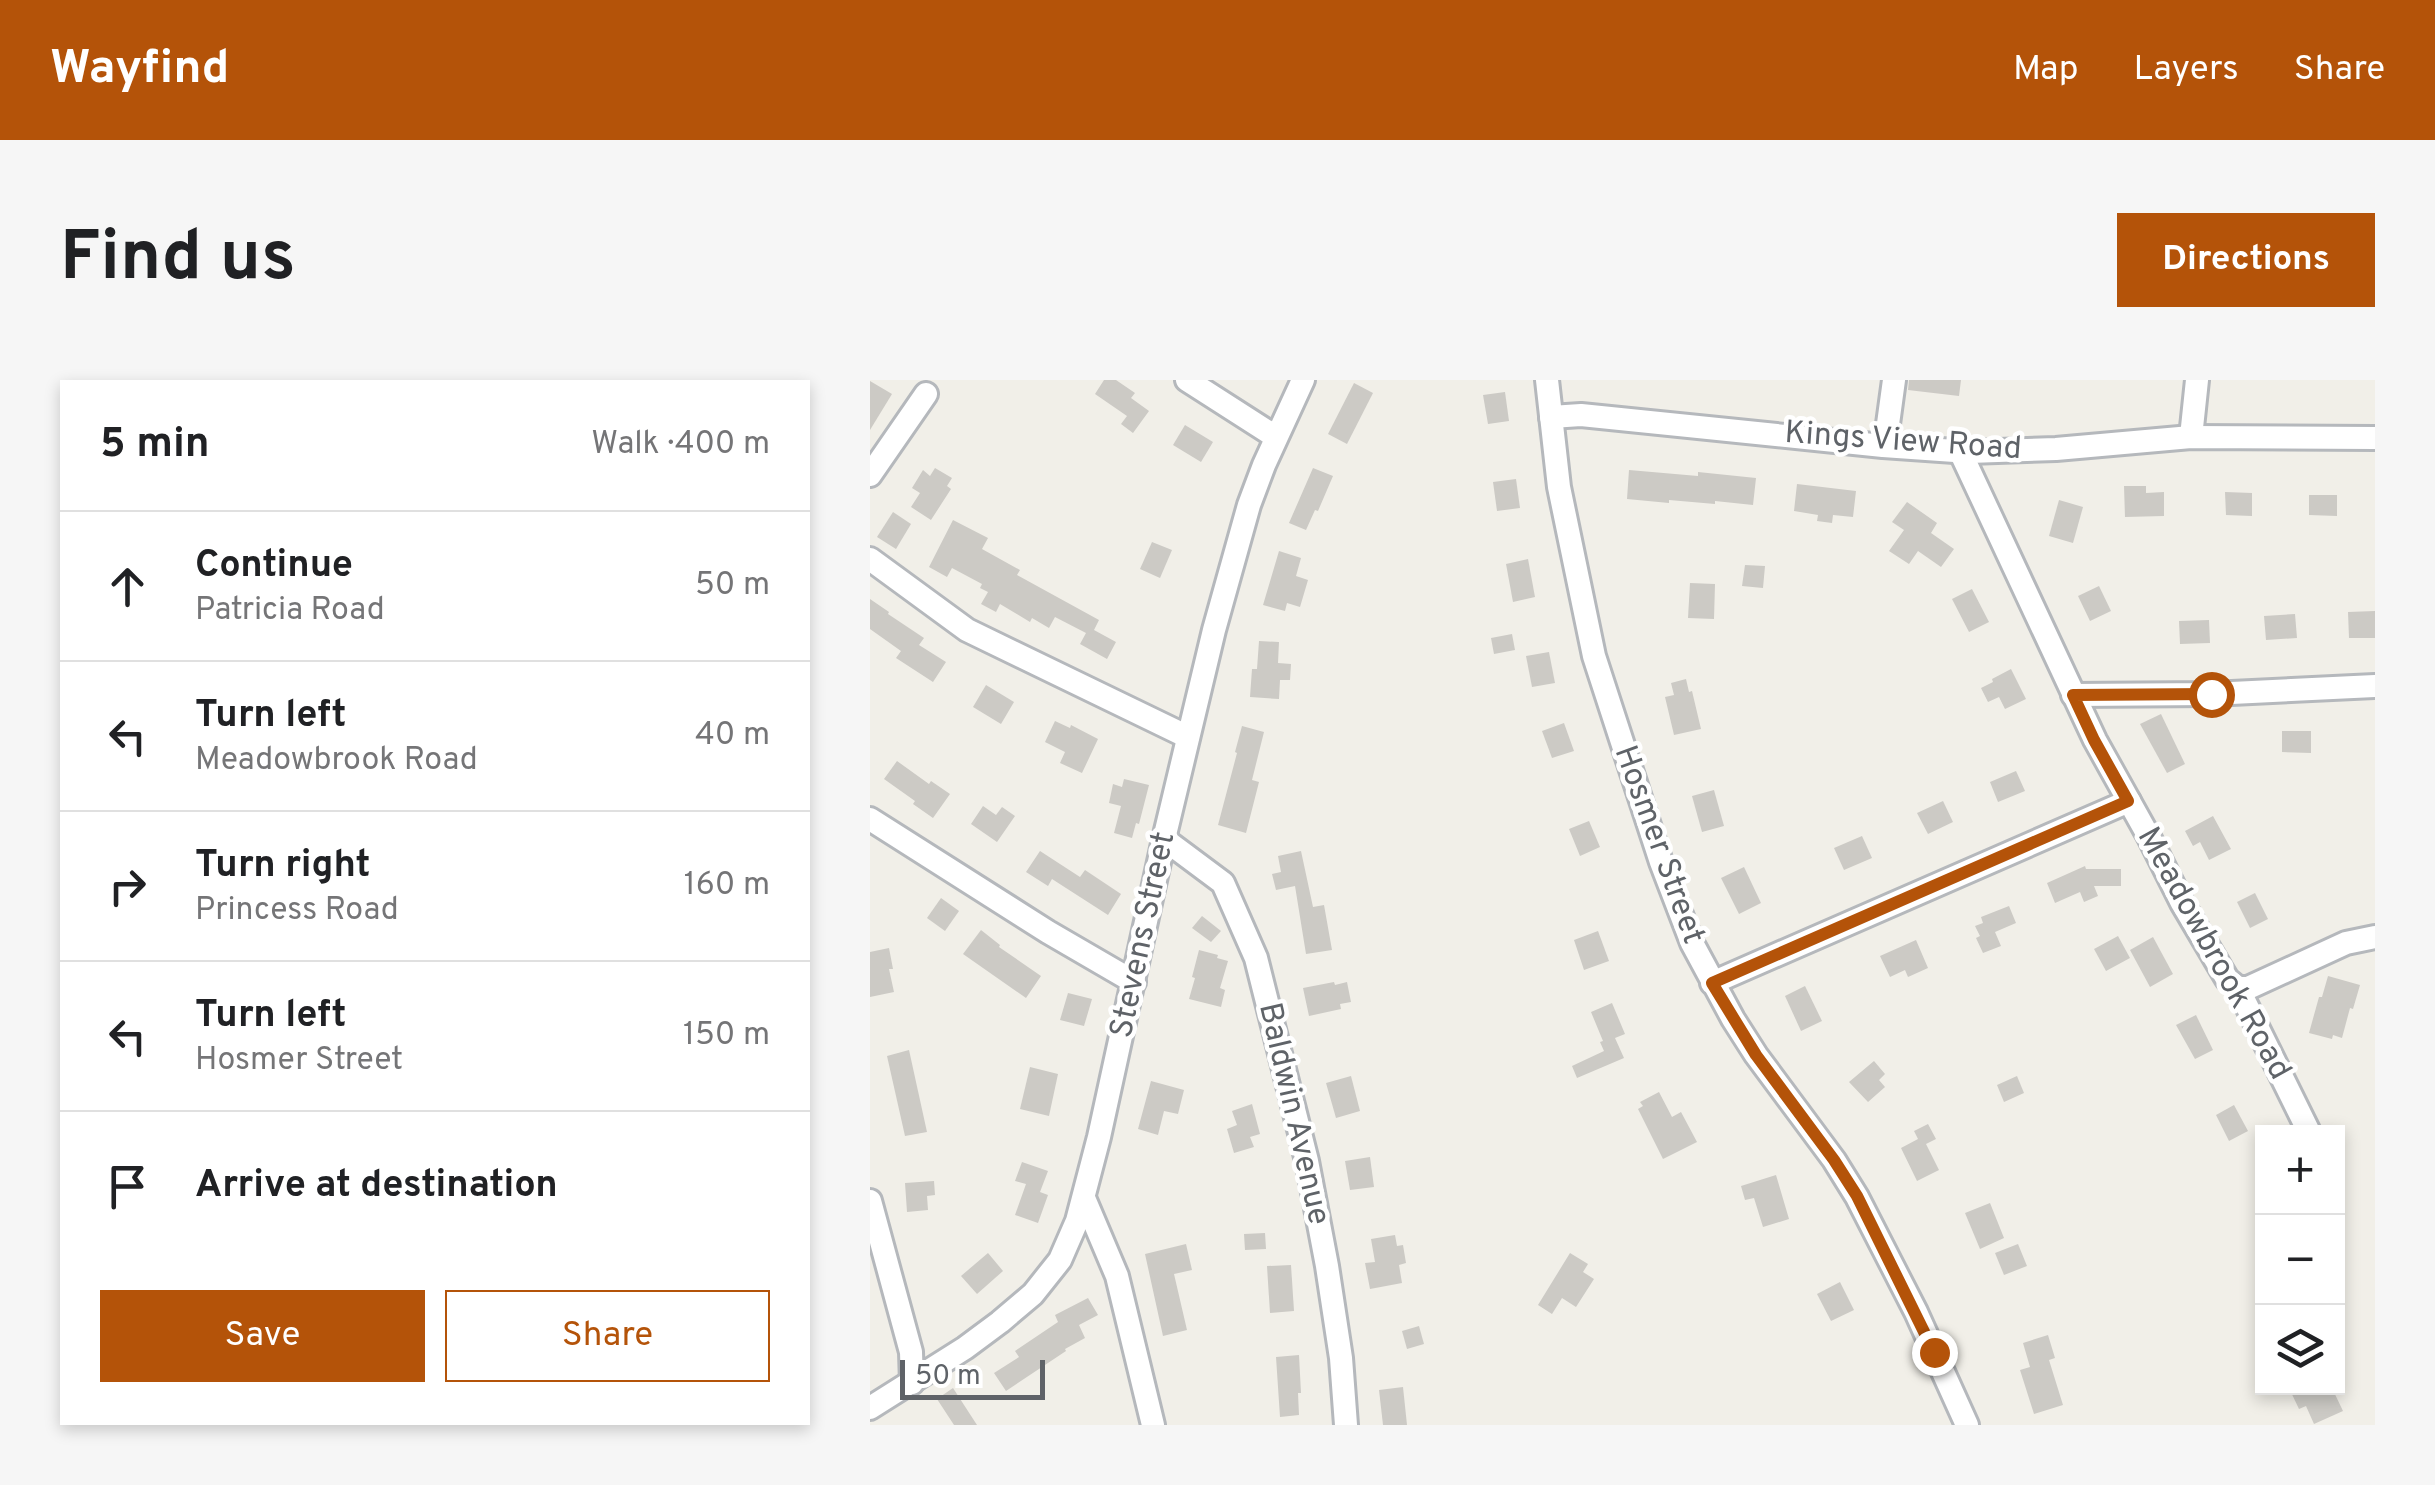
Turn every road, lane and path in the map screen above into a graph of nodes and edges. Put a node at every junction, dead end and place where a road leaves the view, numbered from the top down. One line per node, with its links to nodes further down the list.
1 (1188, 380): 8 (street)
2 (1303, 380): 8 (street, Stevens Street)
3 (1547, 380): 7 (street, Hosmer Street)
4 (1894, 380): 11 (street)
5 (2197, 380): 9 (street)
6 (926, 394): 13 (street)
7 (1551, 417): 11 (street, Kings View Road); 23 (street, Hosmer Street)
8 (1276, 437): 17 (street, Stevens Street)
9 (2191, 437): 10 (street, Kings View Road); 12 (street, Kings View Road)
10 (2375, 438)
11 (1886, 446): 12 (street, Kings View Road)
12 (1960, 451): 16 (street, Meadowbrook Road)
13 (870, 475)
14 (870, 559): 17 (street)
15 (2375, 686): 16 (street)
16 (2073, 695): 18 (street, Meadowbrook Road)
17 (1188, 738): 20 (street, Stevens Street)
18 (2128, 801): 23 (street); 24 (street, Meadowbrook Road)
19 (870, 819): 22 (street)
20 (1164, 839): 22 (street, Stevens Street); 31 (street, Baldwin Avenue)
21 (2375, 937): 24 (street)
22 (1134, 982): 26 (street, Stevens Street)
23 (1712, 983): 32 (street, Hosmer Street)
24 (2238, 988): 25 (street, Meadowbrook Road)
25 (2305, 1125)
26 (1084, 1198): 28 (street, Stevens Street); 30 (street)
27 (870, 1201): 28 (street)
28 (912, 1382): 29 (street, Stevens Street)
29 (870, 1408)
30 (1154, 1425)
31 (1346, 1425)
32 (1966, 1425)

